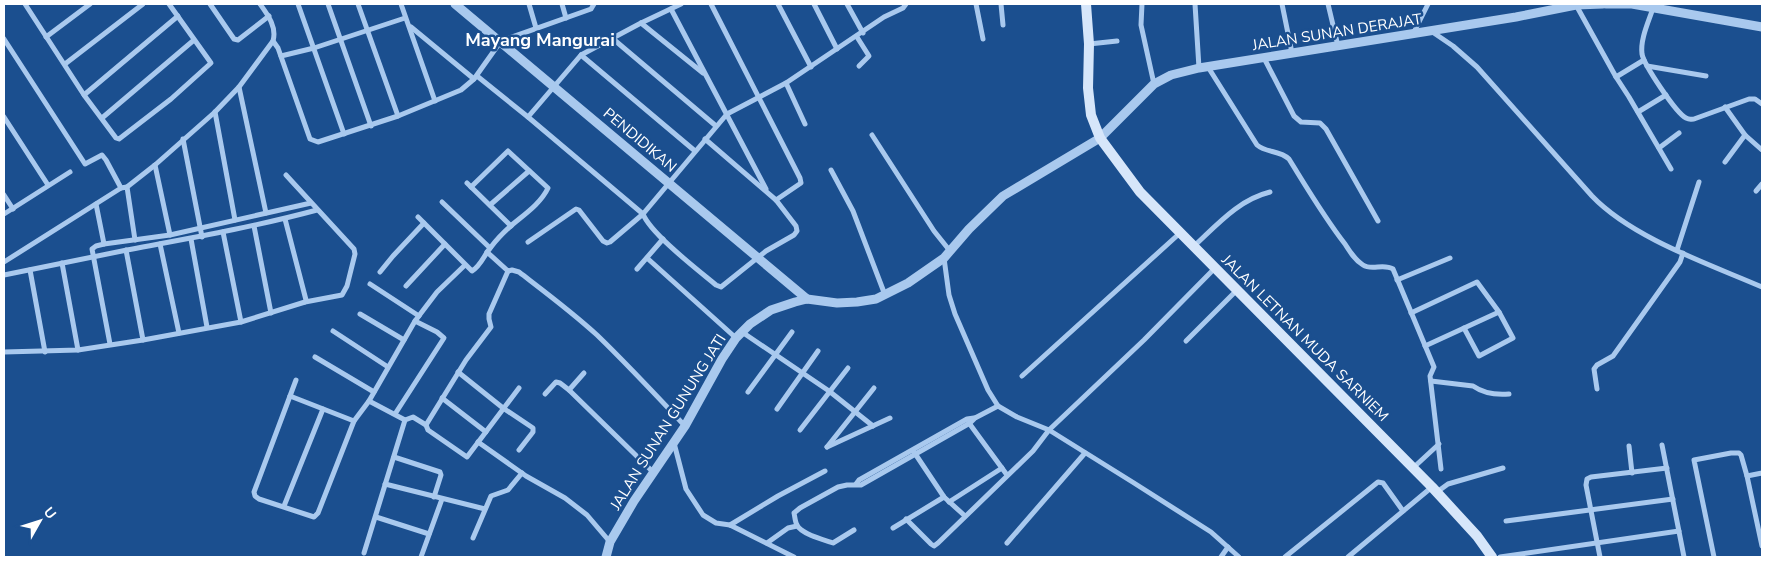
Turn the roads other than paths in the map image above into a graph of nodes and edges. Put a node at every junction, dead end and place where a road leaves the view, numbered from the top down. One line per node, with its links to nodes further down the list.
1 (34, 4): 31 (street)
2 (90, 4): 49 (street)
3 (142, 4): 67 (street)
4 (169, 4): 35 (street)
5 (210, 4): 36 (street)
6 (260, 4): 36 (street)
7 (298, 4): 60 (street)
8 (328, 4): 50 (street)
9 (358, 4): 44 (street)
10 (401, 4): 37 (street)
11 (457, 4): 56 (street, PENDIDIKAN)
12 (529, 4): 43 (street)
13 (562, 4): 38 (street)
14 (594, 4): 38 (street)
15 (682, 4): 34 (street)
16 (711, 4): 82 (street)
17 (778, 4): 68 (street)
18 (814, 4): 61 (street)
19 (847, 4): 46 (street)
20 (906, 4): 46 (street)
21 (976, 4): 53 (street)
22 (1001, 4): 40 (street)
23 (1086, 4): 58 (main road, JALAN LETNAN MUDA SARNIEM)
24 (1142, 4): 77 (street)
25 (1195, 4): 71 (street)
26 (1282, 4): 62 (street)
27 (1328, 4): 59 (street)
28 (1428, 4): 47 (street)
29 (1604, 4): 30 (street, JALAN SUNAN DERAJAT); 32 (street, JALAN SUNAN DERAJAT)
30 (1632, 4): 33 (street, JALAN SUNAN DERAJAT)
31 (26, 6): 49 (street)
32 (1576, 6): 45 (street, JALAN SUNAN DERAJAT); 74 (street)
33 (1653, 8): 42 (street, JALAN SUNAN DERAJAT); 66 (street)
34 (671, 9): 39 (street); 72 (street)
35 (178, 16): 54 (street); 80 (street)
36 (269, 16): 55 (street)
37 (405, 18): 41 (street); 44 (street)
38 (566, 18): 43 (street)
39 (641, 23): 51 (street); 72 (street)
40 (1003, 25)
41 (410, 26): 75 (street); 83 (street)
42 (1762, 27)
43 (536, 28): 56 (street)
44 (367, 30): 50 (street); 89 (street)
45 (1431, 31): 47 (street, JALAN SUNAN DERAJAT); 154 (street)
46 (863, 32): 48 (street)
47 (1412, 34): 59 (street, JALAN SUNAN DERAJAT)
48 (857, 36): 61 (street); 69 (street)
49 (46, 37): 67 (street)
50 (341, 38): 60 (street); 94 (street)
51 (612, 38): 63 (street); 95 (street)
52 (4, 39): 117 (street)
53 (984, 39)
54 (194, 40): 92 (street); 92 (street)
55 (273, 41): 64 (street); 79 (street)
56 (501, 41): 75 (street); 78 (street, PENDIDIKAN)
57 (1117, 41): 58 (street)
58 (1089, 44): 101 (main road, JALAN LETNAN MUDA SARNIEM)
59 (1338, 46): 62 (street, JALAN SUNAN DERAJAT)
60 (314, 48): 64 (street); 97 (street)
61 (837, 50): 68 (street)
62 (1292, 53): 65 (street, JALAN SUNAN DERAJAT)
63 (581, 55): 78 (street); 105 (street)
64 (281, 56): 97 (street)
65 (1264, 58): 71 (street, JALAN SUNAN DERAJAT); 135 (street)
66 (1644, 60): 70 (street); 74 (street)
67 (65, 64): 80 (street)
68 (811, 66): 76 (street)
69 (859, 66)
70 (1647, 66): 73 (street); 81 (street)
71 (1203, 67): 77 (street, JALAN SUNAN DERAJAT); 170 (street)
72 (706, 75): 88 (street)
73 (1706, 76)
74 (1616, 77): 87 (street)
75 (476, 78): 83 (street); 91 (street)
76 (786, 83): 82 (street); 93 (street)
77 (1154, 84): 101 (street, JALAN SUNAN DERAJAT)
78 (554, 85): 91 (street); 114 (street, PENDIDIKAN)
79 (239, 87): 86 (street); 129 (street)
80 (84, 95): 92 (street)
81 (1666, 95): 85 (street); 87 (street)
82 (759, 98): 88 (street); 122 (street)
83 (435, 101): 89 (street)
84 (1762, 104): 85 (street)
85 (1725, 107): 99 (street)
86 (215, 112): 100 (street); 134 (street)
87 (1638, 112): 103 (street)
88 (727, 114): 95 (street); 119 (street)
89 (398, 116): 94 (street)
90 (4, 117): 116 (street)
91 (528, 117): 131 (street)
92 (102, 118)
93 (805, 124)
94 (371, 126): 97 (street)
95 (716, 126): 102 (street)
96 (1679, 133): 103 (street)
97 (344, 134)
98 (872, 135): 156 (street)
99 (1745, 135): 104 (street); 106 (street)
100 (183, 138): 107 (street); 139 (street)
101 (1100, 138): 141 (main road, JALAN LETNAN MUDA SARNIEM); 156 (street, JALAN SUNAN GUNUNG JATI)
102 (705, 139): 105 (street); 119 (street)
103 (1659, 148): 108 (street)
104 (1762, 150)
105 (695, 151): 114 (street)
106 (1725, 162)
107 (155, 164): 117 (street); 142 (street)
108 (1671, 169)
109 (831, 170): 175 (street)
110 (529, 171): 126 (street); 126 (street); 138 (street)
111 (70, 172): 116 (street)
112 (286, 175): 124 (street)
113 (1699, 182): 154 (street)
114 (670, 183): 131 (street); 157 (street, PENDIDIKAN)
115 (1762, 184): 118 (street)
116 (48, 186): 127 (street)
117 (124, 187): 125 (street); 146 (street)
118 (1756, 191)
119 (768, 192): 122 (street)
120 (1270, 192): 151 (street)
121 (4, 195): 127 (street)
122 (776, 200): 157 (street)
123 (442, 202): 153 (street)
124 (311, 203): 128 (street); 129 (street)
125 (96, 204): 148 (street); 161 (street)
126 (490, 205): 138 (street)
127 (13, 209): 130 (street)
128 (317, 210): 133 (street); 177 (street)
129 (266, 213): 134 (street)
130 (4, 214)
131 (643, 214): 145 (street); 147 (street)
132 (418, 216): 136 (street)
133 (286, 219): 137 (street); 177 (street)
134 (235, 220): 139 (street)
135 (1378, 221)
136 (424, 223): 150 (street); 167 (street)
137 (254, 226): 140 (street); 179 (street)
138 (511, 226): 153 (street)
139 (200, 228): 142 (street); 143 (street)
140 (223, 232): 143 (street); 183 (street)
141 (1180, 233): 151 (main road, JALAN LETNAN MUDA SARNIEM); 206 (street)
142 (170, 235): 146 (street)
143 (202, 237): 144 (street)
144 (191, 239): 149 (street); 184 (street)
145 (663, 239): 157 (street); 159 (street)
146 (135, 240): 148 (street)
147 (528, 242)
148 (104, 244): 158 (street)
149 (160, 244): 152 (street); 186 (street)
150 (445, 244): 163 (street); 172 (street)
151 (1193, 247): 164 (main road, JALAN LETNAN MUDA SARNIEM)
152 (126, 250): 158 (street); 190 (street)
153 (488, 250): 163 (street); 168 (street)
154 (1677, 250): 155 (street)
155 (1683, 253): 173 (street); 211 (street)
156 (947, 254): 175 (street, JALAN SUNAN GUNUNG JATI); 221 (street)
157 (758, 256): 176 (street, PENDIDIKAN)
158 (94, 257): 162 (street); 193 (street)
159 (647, 258): 165 (street); 189 (street)
160 (1450, 258): 170 (street)
161 (4, 262)
162 (62, 263): 166 (street); 195 (street)
163 (465, 265): 182 (street)
164 (1215, 268): 174 (main road, JALAN LETNAN MUDA SARNIEM); 235 (street)
165 (637, 269)
166 (30, 270): 169 (street); 198 (street)
167 (380, 272)
168 (508, 272): 203 (street); 232 (street)
169 (4, 275)
170 (1397, 280): 180 (street)
171 (370, 284): 182 (street)
172 (406, 286)
173 (1762, 287)
174 (1237, 290): 192 (street); 247 (main road, JALAN LETNAN MUDA SARNIEM)
175 (885, 295): 176 (street, JALAN SUNAN GUNUNG JATI)
176 (807, 299): 189 (street, JALAN SUNAN GUNUNG JATI)
177 (305, 302): 179 (street)
178 (1499, 312): 180 (street); 185 (street); 185 (street)
179 (271, 313): 183 (street)
180 (1411, 313): 194 (street)
181 (360, 314): 191 (street)
182 (417, 318): 191 (street); 226 (street)
183 (241, 322): 184 (street)
184 (207, 328): 186 (street)
185 (1464, 328): 194 (street)
186 (178, 332): 190 (street)
187 (333, 332): 201 (street)
188 (792, 332): 199 (street)
189 (739, 335): 199 (street); 232 (street, JALAN SUNAN GUNUNG JATI)
190 (143, 340): 193 (street)
191 (404, 340): 201 (street)
192 (1186, 341)
193 (110, 344): 195 (street)
194 (1425, 346): 208 (street)
195 (78, 350): 198 (street)
196 (818, 351): 205 (street)
197 (4, 352): 198 (street)
198 (45, 352)
199 (774, 355): 205 (street); 215 (street)
200 (315, 357): 214 (street)
201 (388, 367): 214 (street)
202 (848, 368): 213 (street)
203 (458, 372): 219 (street); 222 (street)
204 (584, 372): 212 (street)
205 (802, 373): 213 (street); 224 (street)
206 (1022, 376)
207 (296, 380): 218 (street)
208 (1431, 381): 217 (street); 239 (street)
209 (519, 388): 222 (street)
210 (874, 388): 225 (street)
211 (1598, 389)
212 (569, 390): 216 (street); 252 (street)
213 (829, 391): 225 (street); 234 (street)
214 (374, 392): 220 (street)
215 (748, 392)
216 (545, 394)
217 (1509, 394)
218 (290, 396): 223 (street); 265 (street)
219 (442, 398): 231 (street); 236 (street)
220 (369, 401): 226 (street); 229 (street)
221 (998, 406): 230 (street); 235 (street)
222 (504, 408): 236 (street); 242 (street)
223 (323, 409): 229 (street); 265 (street)
224 (777, 409)
225 (856, 411): 233 (street); 233 (street)
226 (396, 414): 228 (street)
227 (890, 418): 233 (street)
228 (405, 420): 231 (street); 245 (street)
229 (354, 421): 265 (street)
230 (968, 421): 243 (street); 246 (street)
231 (426, 425): 237 (street)
232 (684, 426): 238 (street, JALAN SUNAN GUNUNG JATI)
233 (873, 426)
234 (800, 430)
235 (1049, 430): 244 (street); 256 (street)
236 (486, 432): 237 (street)
237 (478, 442): 253 (street)
238 (674, 442): 252 (street, JALAN SUNAN GUNUNG JATI); 274 (street)
239 (1439, 444): 247 (street); 250 (street)
240 (1662, 445): 249 (street)
241 (1628, 446): 254 (street)
242 (519, 450)
243 (914, 452): 261 (street); 275 (street)
244 (1086, 454): 284 (street); 286 (street)
245 (394, 457): 258 (street); 260 (street)
246 (1002, 468): 256 (street); 264 (street)
247 (1413, 468): 259 (main road, JALAN LETNAN MUDA SARNIEM)
248 (1503, 468): 259 (street)
249 (1667, 468): 254 (street); 263 (street)
250 (1441, 469)
251 (825, 471): 274 (street)
252 (653, 472): 281 (street, JALAN SUNAN GUNUNG JATI)
253 (522, 473): 266 (street); 281 (street)
254 (1632, 473): 267 (street)
255 (1762, 473): 257 (street)
256 (1007, 475): 269 (street)
257 (1747, 476): 273 (street); 300 (street)
258 (385, 484): 260 (street); 270 (street)
259 (1434, 490): 268 (street); 296 (main road, JALAN LETNAN MUDA SARNIEM)
260 (434, 497): 262 (street)
261 (944, 497): 264 (street); 271 (street)
262 (442, 499): 266 (street); 279 (street)
263 (1673, 499): 267 (street); 278 (street)
264 (949, 502): 269 (street)
265 (284, 506)
266 (485, 509): 280 (street)
267 (1591, 510): 272 (street); 282 (street)
268 (1403, 511): 294 (street); 295 (street)
269 (965, 516): 271 (street)
270 (376, 517): 279 (street); 287 (street)
271 (906, 519): 276 (street)
272 (1506, 521)
273 (1760, 523): 285 (street)
274 (730, 524): 283 (street)
275 (797, 526): 277 (street); 283 (street)
276 (893, 528)
277 (854, 530)
278 (1679, 531): 282 (street); 299 (street)
279 (429, 534): 289 (street)
280 (473, 538)
281 (610, 542): 290 (street, JALAN SUNAN GUNUNG JATI)
282 (1598, 542): 288 (street); 298 (street)
283 (767, 543): 291 (street)
284 (1007, 543)
285 (1762, 546)
286 (1228, 547): 292 (street); 293 (street)
287 (364, 553)
288 (1525, 555): 297 (street)
289 (421, 557)
290 (606, 557)
291 (794, 557)
292 (1221, 557)
293 (1239, 557)
294 (1286, 557)
295 (1348, 557)
296 (1492, 557)
297 (1500, 557)
298 (1600, 557)
299 (1684, 557)
300 (1714, 557)

